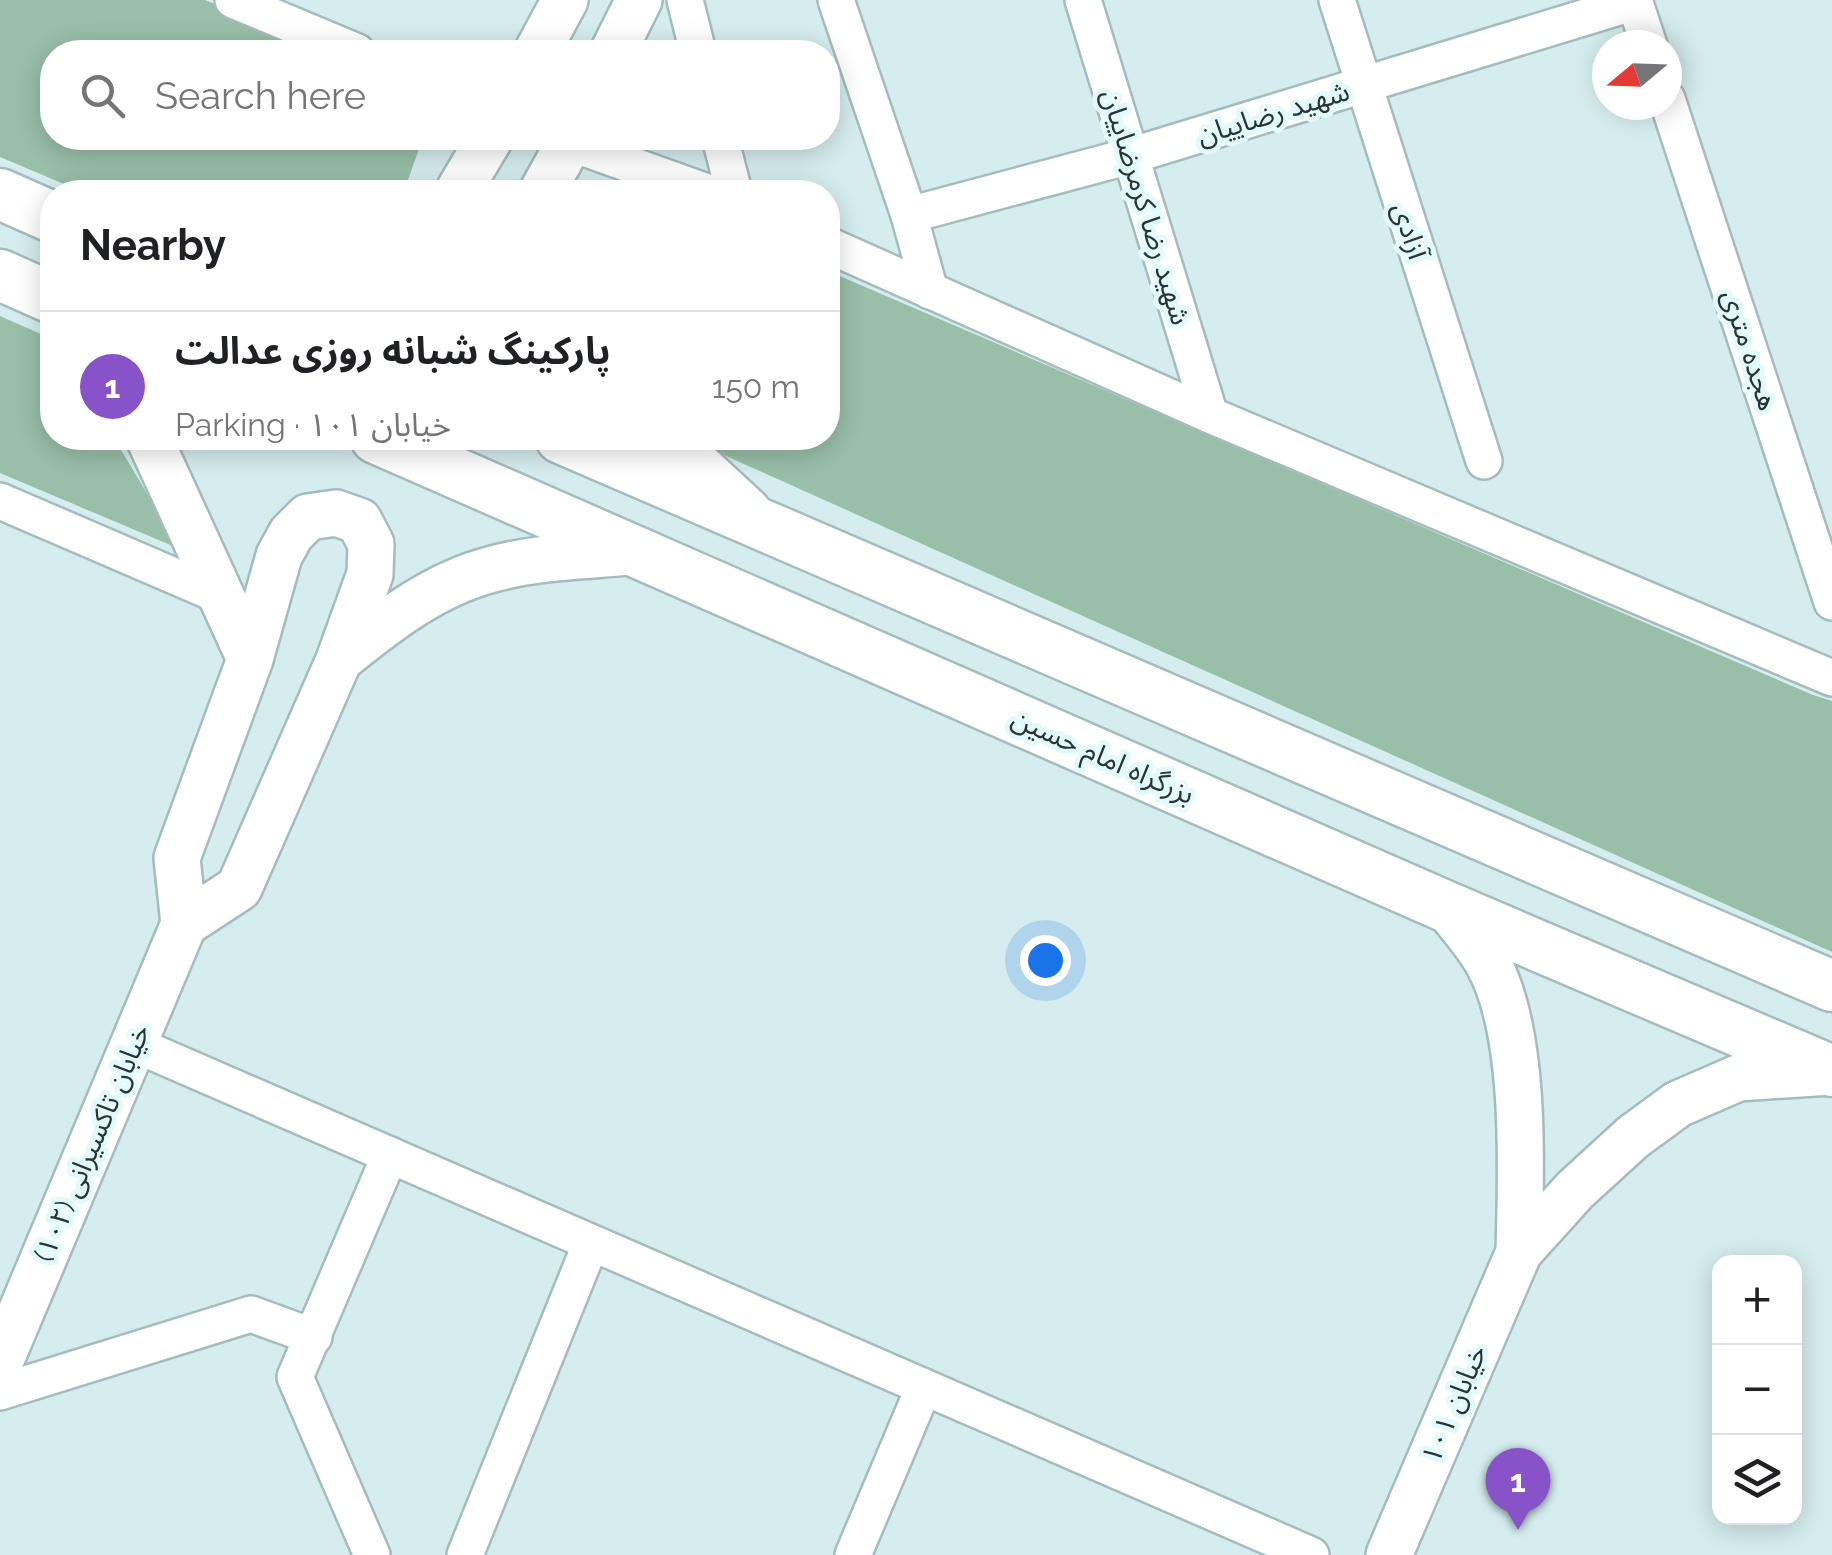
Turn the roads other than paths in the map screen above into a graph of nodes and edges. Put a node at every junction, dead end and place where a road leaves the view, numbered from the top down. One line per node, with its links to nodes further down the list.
1 (233, 0): 10 (street)
2 (566, 0): 11 (main road)
3 (639, 0): 12 (main road)
4 (685, 0): 13 (street)
5 (836, 0): 29 (street)
6 (1083, 0): 20 (street, شهید رضا کرمرضاییان)
7 (1336, 0): 14 (street, آزادی)
8 (1635, 1): 9 (street); 14 (street, شهید رضاییان)
9 (1644, 30)
10 (328, 40)
11 (544, 40)
12 (620, 40)
13 (695, 40)
14 (1364, 85): 20 (street, شهید رضاییان); 39 (street, آزادی)
15 (1674, 120): 44 (street, هجده متری)
16 (565, 150): 23 (main road)
17 (571, 150): 24 (main road)
18 (597, 150): 25 (street)
19 (723, 150): 26 (street)
20 (1130, 156): 29 (street, شهید رضاییان); 34 (street, شهید رضا کرمرضاییان)
21 (475, 163): 22 (main road)
22 (450, 180)
23 (549, 180)
24 (571, 180)
25 (675, 180)
26 (731, 180)
27 (0, 194): 28 (highway)
28 (40, 211)
29 (909, 215): 32 (street)
30 (840, 250): 32 (street)
31 (0, 276): 33 (highway)
32 (930, 291): 34 (street)
33 (40, 293)
34 (1210, 414): 47 (street)
35 (155, 450): 43 (main road)
36 (404, 450): 42 (highway, بزرگراه امام حسین)
37 (589, 450): 41 (highway)
38 (681, 450): 41 (main road)
39 (1484, 462)
40 (0, 501): 43 (street)
41 (768, 528): 50 (highway)
42 (640, 552): 46 (main road); 48 (highway, بزرگراه امام حسین)
43 (223, 596): 45 (main road)
44 (1832, 602)
45 (250, 659): 46 (main road); 49 (main road)
46 (338, 660): 49 (main road)
47 (1832, 678)
48 (1447, 907): 52 (highway, بزرگراه امام حسین); 55 (main road)
49 (184, 924): 51 (main road, خیابان تاکسیرانی (۱۰۲))
50 (1832, 986)
51 (134, 1044): 53 (street); 57 (main road, خیابان تاکسیرانی (۱۰۲))
52 (1832, 1072): 55 (main road)
53 (390, 1155): 54 (street); 56 (street)
54 (591, 1243): 58 (street); 60 (street)
55 (1519, 1252): 63 (main road, خیابان ۱۰۱)
56 (314, 1336): 57 (street); 59 (street)
57 (1, 1362)
58 (924, 1387): 61 (street); 62 (street)
59 (372, 1555)
60 (465, 1555)
61 (854, 1555)
62 (1311, 1555)
63 (1389, 1555)

